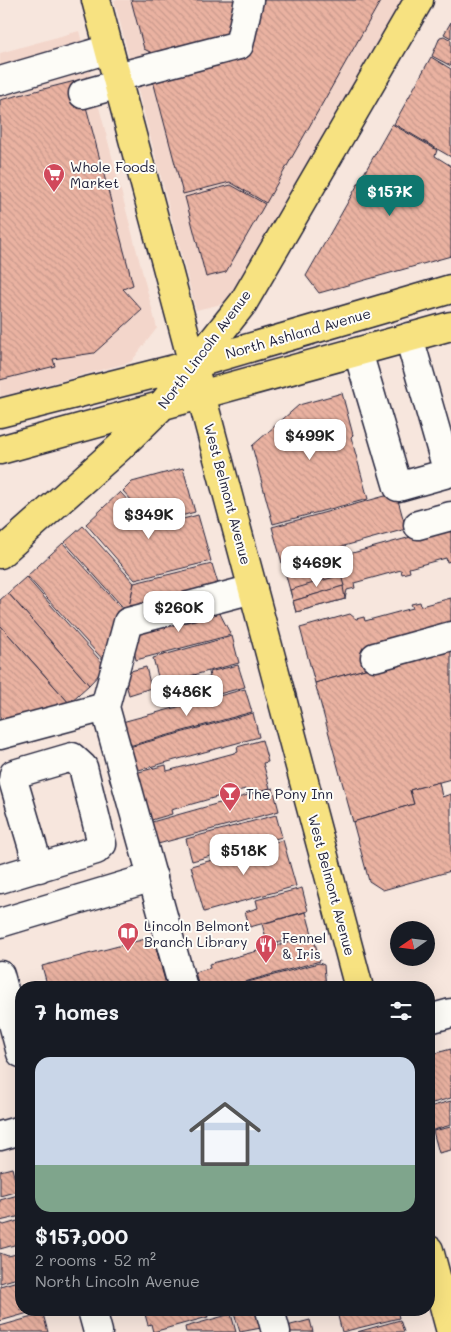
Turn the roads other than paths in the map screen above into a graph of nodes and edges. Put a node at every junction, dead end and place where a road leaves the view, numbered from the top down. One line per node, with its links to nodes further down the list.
1 (96, 0): 4 (main road, West Belmont Avenue)
2 (249, 0): 6 (street)
3 (419, 0): 12 (main road, North Lincoln Avenue)
4 (109, 49): 5 (street); 6 (main road, West Belmont Avenue)
5 (0, 81)
6 (118, 81): 7 (street); 12 (main road, West Belmont Avenue)
7 (83, 94)
8 (451, 289): 12 (main road, North Ashland Avenue)
9 (451, 326): 10 (main road)
10 (409, 337): 11 (main road); 11 (street)
11 (358, 352): 13 (main road)
12 (194, 364): 13 (main road, West Belmont Avenue); 14 (main road, North Lincoln Avenue); 15 (main road, North Ashland Avenue)
13 (202, 396): 14 (main road); 20 (main road, West Belmont Avenue)
14 (162, 406): 16 (main road); 19 (main road, North Lincoln Avenue)
15 (0, 413)
16 (0, 450)
17 (451, 516): 18 (street)
18 (418, 526)
19 (0, 554)
20 (253, 589): 23 (street); 31 (main road, West Belmont Avenue)
21 (451, 636): 22 (street)
22 (375, 657)
23 (105, 707): 24 (street); 26 (street)
24 (0, 735)
25 (39, 868): 27 (street)
26 (153, 877): 28 (street); 30 (street)
27 (0, 880)
28 (0, 923)
29 (0, 975): 34 (street)
30 (181, 981)
31 (357, 981)
32 (451, 1013): 33 (street)
33 (435, 1017)
34 (15, 1031)
35 (15, 1132): 36 (street)
36 (0, 1136)
37 (435, 1272): 42 (main road)
38 (94, 1316): 40 (street)
39 (272, 1316): 41 (street)
40 (98, 1332)
41 (276, 1332)
42 (451, 1332)

